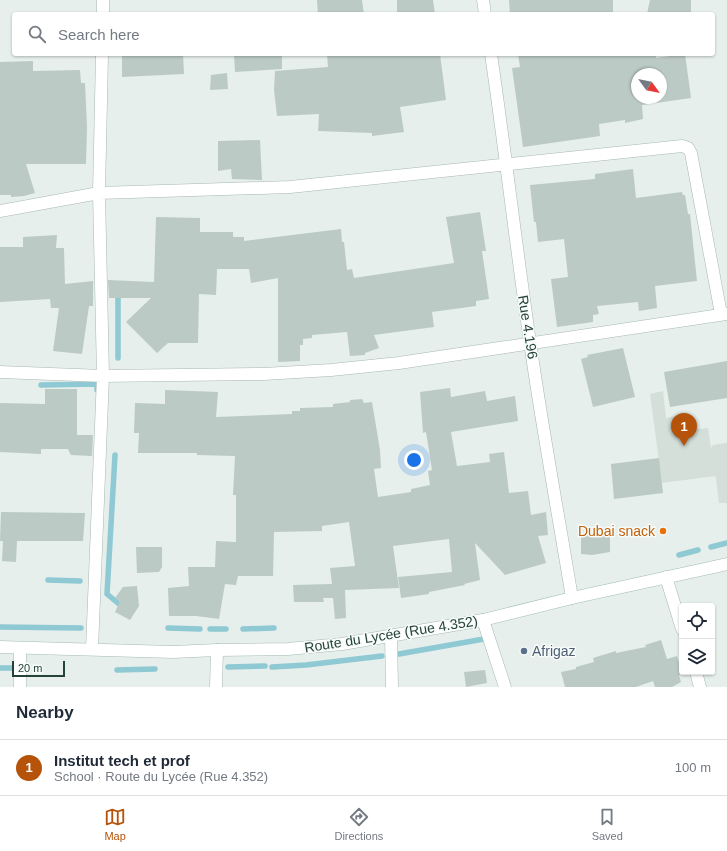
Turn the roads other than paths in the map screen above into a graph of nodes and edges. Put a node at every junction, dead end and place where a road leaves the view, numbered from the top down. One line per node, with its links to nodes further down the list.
1 (103, 0): 3 (street)
2 (483, 0): 4 (street)
3 (103, 12)
4 (485, 12)
5 (102, 56): 8 (street)
6 (491, 56): 7 (street, Rue 4.196)
7 (507, 163): 8 (street); 10 (street); 11 (street, Rue 4.196)
8 (99, 193): 9 (street); 13 (street)
9 (0, 211)
10 (724, 314): 11 (street)
11 (530, 344): 13 (street); 16 (street, Rue 4.196)
12 (0, 372): 13 (street)
13 (103, 376): 22 (street)
14 (727, 564): 15 (street, Route du Lycée (Rue 4.352))
15 (666, 577): 16 (street, Route du Lycée (Rue 4.352)); 17 (street)
16 (572, 598): 18 (street, Route du Lycée (Rue 4.352))
17 (679, 619)
18 (483, 620): 19 (street, Route du Lycée (Rue 4.352)); 28 (street)
19 (391, 636): 23 (street, Route du Lycée (Rue 4.352)); 27 (street)
20 (0, 648): 21 (street, Route du Lycée (Rue 4.352))
21 (20, 648): 22 (street, Route du Lycée (Rue 4.352)); 25 (street)
22 (92, 649): 23 (street, Route du Lycée (Rue 4.352))
23 (217, 650): 26 (street)
24 (697, 675): 29 (street)
25 (20, 687)
26 (216, 687)
27 (392, 687)
28 (505, 687)
29 (700, 687)

